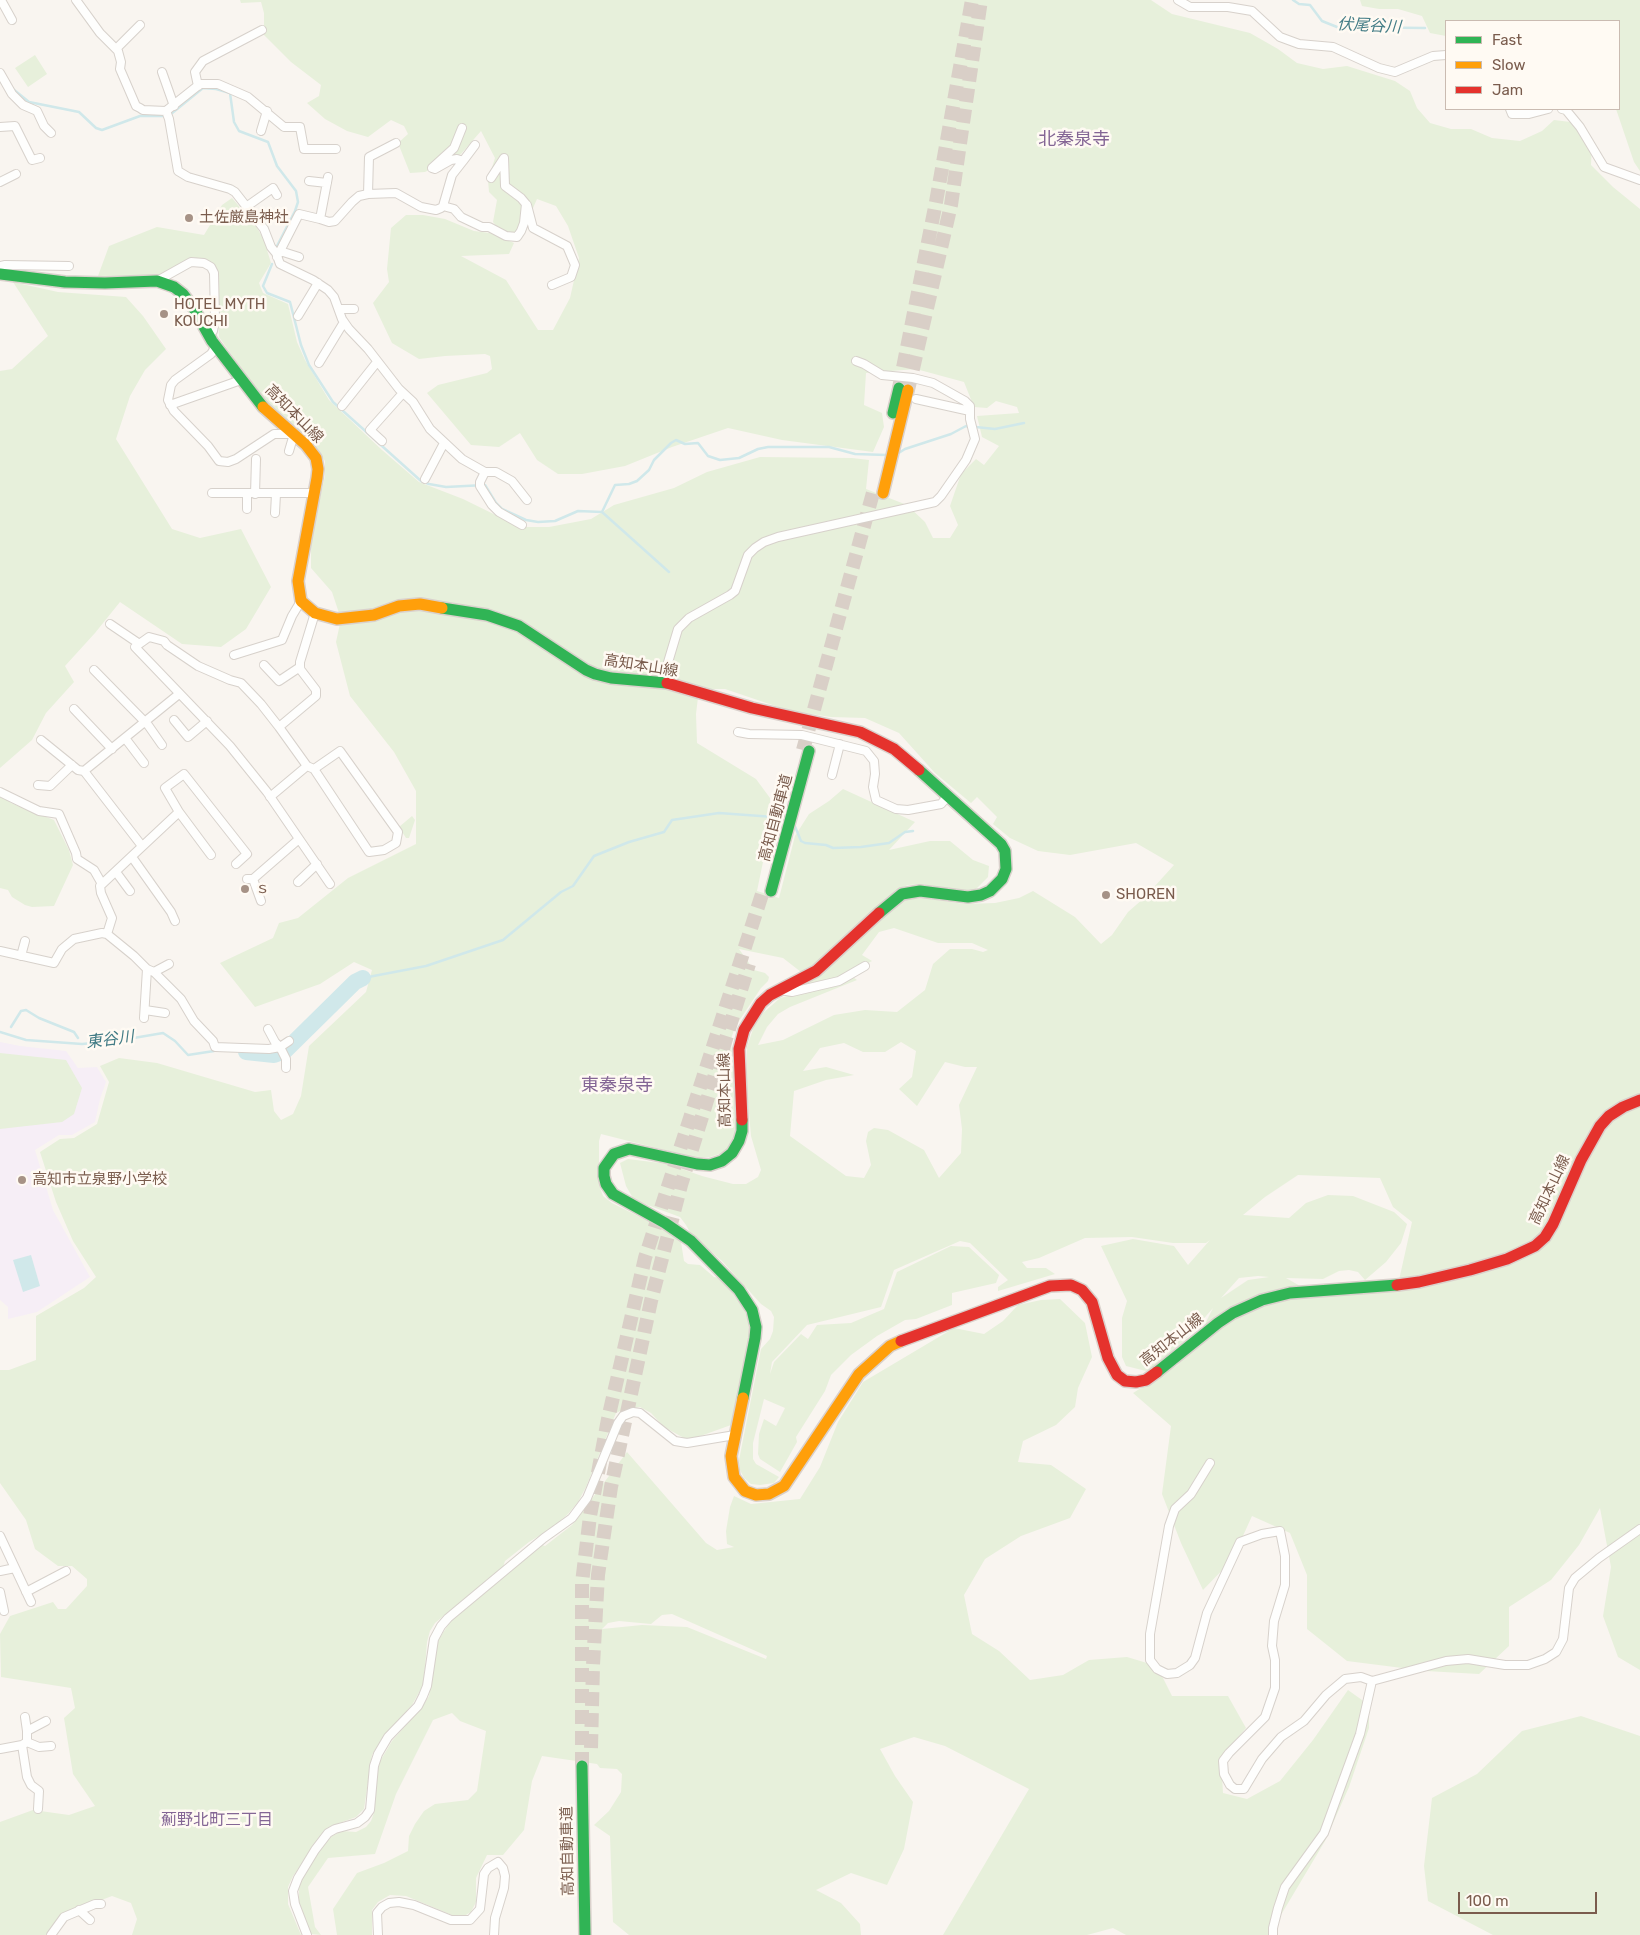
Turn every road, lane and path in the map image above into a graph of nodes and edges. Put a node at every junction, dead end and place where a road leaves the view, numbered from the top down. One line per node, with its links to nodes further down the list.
1 (1, 0): 4 (street)
2 (76, 0): 7 (street)
3 (1178, 0): 8 (street)
4 (12, 20)
5 (140, 26): 7 (street)
6 (262, 30): 11 (street)
7 (116, 49): 16 (street)
8 (1445, 55)
9 (162, 72): 12 (street)
10 (0, 73): 21 (street)
11 (198, 86): 12 (street); 17 (street)
12 (174, 106): 16 (street)
13 (1510, 110): 14 (street)
14 (1544, 110)
15 (1566, 110): 29 (street)
16 (166, 111): 36 (street)
17 (267, 111): 20 (street); 24 (street)
18 (0, 127): 25 (street)
19 (462, 128): 26 (street)
20 (261, 131)
21 (51, 133)
22 (396, 143): 33 (street)
23 (475, 145): 26 (street)
24 (336, 149)
25 (40, 158)
26 (462, 161): 35 (street)
27 (16, 174): 31 (street)
28 (491, 178): 34 (street)
29 (1640, 180)
30 (309, 181): 37 (street)
31 (0, 182)
32 (277, 194): 36 (street)
33 (368, 194): 35 (street); 37 (street)
34 (526, 204): 35 (street); 45 (street)
35 (444, 206)
36 (246, 207): 38 (street)
37 (320, 220): 38 (street)
38 (278, 254): 39 (street); 44 (street)
39 (299, 258)
40 (0, 266): 41 (street)
41 (69, 266)
42 (0, 274): 43 (main road, 高知本山線)
43 (157, 281): 50 (main road, 高知本山線); 50 (street)
44 (318, 283): 47 (street); 48 (street)
45 (552, 285)
46 (354, 308): 47 (street)
47 (339, 309): 49 (street)
48 (298, 316)
49 (344, 322): 53 (street); 54 (street)
50 (208, 334): 51 (main road, 高知本山線)
51 (216, 346): 55 (main road, 高知本山線); 58 (street)
52 (856, 361): 60 (street)
53 (377, 362): 56 (street); 59 (street)
54 (319, 363)
55 (241, 380): 58 (street); 61 (main road, 高知本山線)
56 (403, 393): 62 (street); 63 (street)
57 (908, 393): 60 (street); 68 (main road)
58 (170, 405): 61 (street)
59 (342, 406)
60 (970, 415): 87 (street)
61 (294, 434): 64 (street); 72 (main road, 高知本山線)
62 (382, 440)
63 (444, 443): 66 (street); 67 (street)
64 (290, 451)
65 (256, 459): 70 (street)
66 (485, 472): 73 (street); 76 (street)
67 (425, 479)
68 (878, 491)
69 (212, 493): 70 (street)
70 (251, 494): 71 (street); 74 (street)
71 (276, 494): 72 (street); 75 (street)
72 (313, 494): 77 (main road, 高知本山線)
73 (527, 500)
74 (247, 509)
75 (276, 513)
76 (522, 525)
77 (301, 601): 78 (main road, 高知本山線); 81 (street)
78 (315, 613): 85 (street); 87 (main road, 高知本山線)
79 (110, 624): 80 (street)
80 (138, 643): 88 (street); 93 (street)
81 (272, 643): 82 (street); 83 (street)
82 (274, 653)
83 (234, 655)
84 (264, 665): 85 (street)
85 (300, 667): 93 (street)
86 (94, 670): 92 (street)
87 (664, 682): 108 (main road, 高知本山線)
88 (180, 694): 91 (street); 92 (street)
89 (74, 709): 99 (street)
90 (174, 720): 91 (street)
91 (207, 721): 109 (street)
92 (144, 722): 95 (street); 98 (street)
93 (279, 727): 103 (street)
94 (738, 732): 97 (street)
95 (125, 738): 99 (street); 101 (street)
96 (41, 740): 102 (street)
97 (840, 744): 105 (street); 108 (street)
98 (162, 745)
99 (112, 749): 104 (street)
100 (805, 754): 121 (main road, 高知自動車道)
101 (144, 763)
102 (72, 765): 104 (street); 106 (street)
103 (310, 768): 103 (street); 109 (street)
104 (84, 771): 112 (street)
105 (832, 775)
106 (38, 785)
107 (0, 792): 119 (street)
108 (948, 796): 132 (main road, 高知本山線)
109 (270, 797): 111 (street)
110 (179, 812): 112 (street); 113 (street); 115 (street)
111 (299, 839): 116 (street); 123 (street)
112 (142, 846): 114 (street)
113 (210, 855)
114 (132, 857): 117 (street); 124 (street)
115 (236, 864)
116 (317, 864): 118 (street); 120 (street)
117 (116, 872): 119 (street); 122 (street)
118 (298, 882)
119 (102, 884): 125 (street)
120 (330, 884)
121 (768, 890)
122 (130, 891)
123 (261, 901)
124 (175, 921)
125 (107, 934): 128 (street); 131 (street)
126 (25, 941): 128 (street)
127 (0, 951): 128 (street)
128 (21, 956)
129 (169, 964): 131 (street)
130 (865, 966): 132 (street)
131 (151, 970): 133 (street); 136 (street)
132 (778, 990): 139 (main road, 高知本山線)
133 (165, 1013)
134 (268, 1029): 136 (street)
135 (289, 1041): 136 (street)
136 (280, 1047): 137 (street)
137 (286, 1068)
138 (1640, 1100): 139 (main road, 高知本山線)
139 (734, 1434): 162 (street)
140 (1210, 1462): 150 (street)
141 (1640, 1529): 150 (street)
142 (0, 1536): 143 (street)
143 (15, 1568): 144 (street); 147 (street)
144 (0, 1571)
145 (66, 1571): 147 (street)
146 (0, 1592): 149 (street)
147 (26, 1592): 148 (street)
148 (31, 1602)
149 (4, 1611)
150 (1372, 1681): 167 (street)
151 (25, 1717): 153 (street)
152 (46, 1721): 153 (street)
153 (27, 1731): 154 (street)
154 (24, 1744): 155 (street); 156 (street); 157 (street)
155 (51, 1746)
156 (0, 1749)
157 (38, 1809)
158 (100, 1904): 159 (street)
159 (79, 1910): 160 (street); 161 (street)
160 (90, 1920)
161 (51, 1935)
162 (307, 1935)
163 (378, 1935): 164 (street)
164 (494, 1935)
165 (585, 1935): 166 (main road, 高知自動車道)
166 (593, 1935)
167 (1273, 1935)

